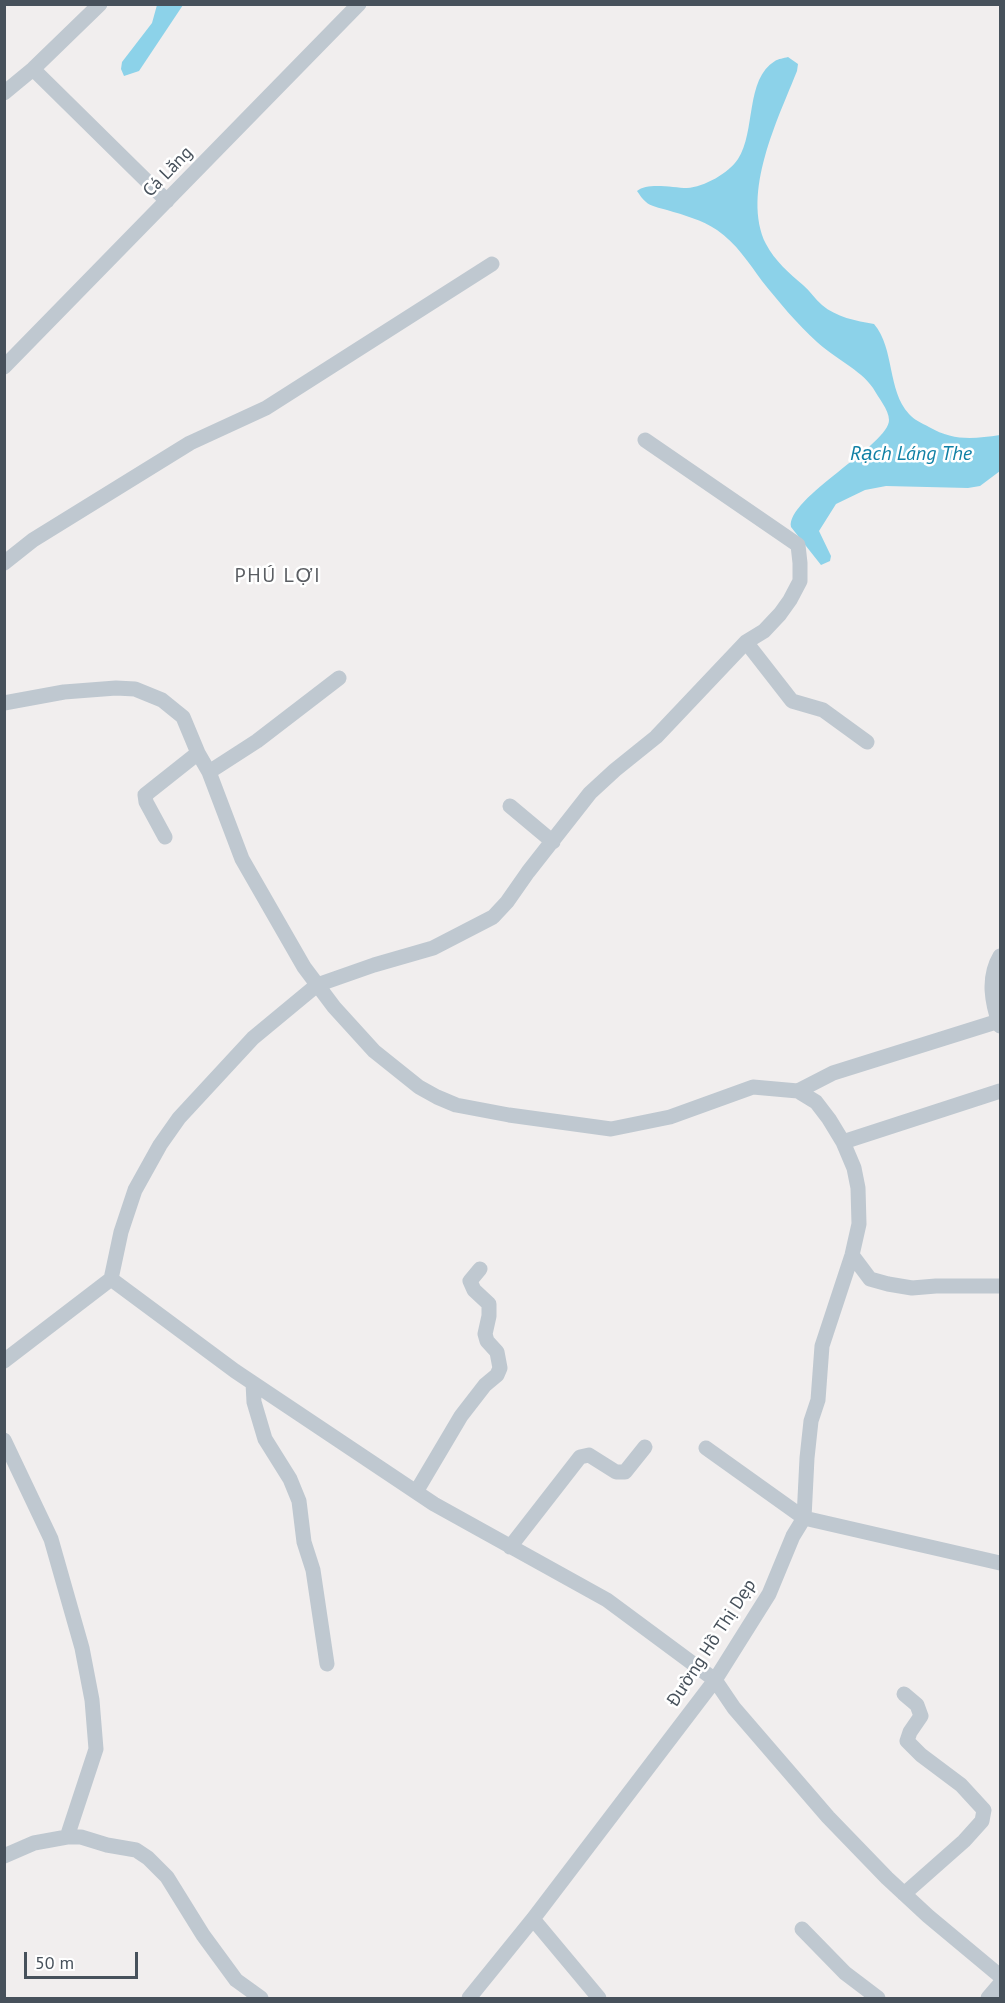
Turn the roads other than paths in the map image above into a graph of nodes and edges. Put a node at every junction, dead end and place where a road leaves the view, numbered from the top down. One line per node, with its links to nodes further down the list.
1 (100, 4): 3 (street)
2 (359, 4): 5 (street, Cá Lăng)
3 (33, 69): 4 (street); 5 (street)
4 (4, 93)
5 (167, 201): 7 (street, Cá Lăng)
6 (492, 264): 9 (street)
7 (4, 367)
8 (645, 440): 10 (street)
9 (4, 563)
10 (746, 642): 13 (street); 18 (street)
11 (339, 678): 15 (street)
12 (4, 703): 14 (street)
13 (867, 742)
14 (198, 753): 15 (street); 17 (street)
15 (209, 772): 20 (street)
16 (510, 806): 18 (street)
17 (165, 837)
18 (553, 842): 20 (street)
19 (1000, 956): 21 (street)
20 (317, 985): 22 (street); 27 (street)
21 (1000, 1024): 22 (street)
22 (798, 1091): 24 (street, Đường Hồ Thị Dẹp)
23 (1000, 1091): 24 (street)
24 (843, 1142): 25 (street, Đường Hồ Thị Dẹp)
25 (852, 1255): 28 (street); 35 (street, Đường Hồ Thị Dẹp)
26 (480, 1269): 34 (street)
27 (111, 1279): 29 (street); 30 (street)
28 (1000, 1286)
29 (5, 1360)
30 (253, 1383): 34 (street); 38 (street)
31 (4, 1440): 41 (street)
32 (645, 1447): 36 (street)
33 (706, 1448): 35 (street)
34 (416, 1492): 36 (street)
35 (804, 1518): 37 (street); 39 (street, Đường Hồ Thị Dẹp)
36 (510, 1548): 39 (street)
37 (1000, 1563)
38 (327, 1664)
39 (715, 1680): 43 (street); 44 (street, Đường Hồ Thị Dẹp)
40 (904, 1694): 43 (street)
41 (67, 1836): 42 (street); 48 (street)
42 (4, 1856)
43 (904, 1894): 46 (street)
44 (533, 1919): 49 (street, Đường Hồ Thị Dẹp); 50 (street)
45 (802, 1929): 51 (street)
46 (1000, 1976)
47 (1000, 1984): 52 (street)
48 (261, 1998)
49 (469, 1998)
50 (599, 1998)
51 (878, 1998)
52 (988, 1998)

